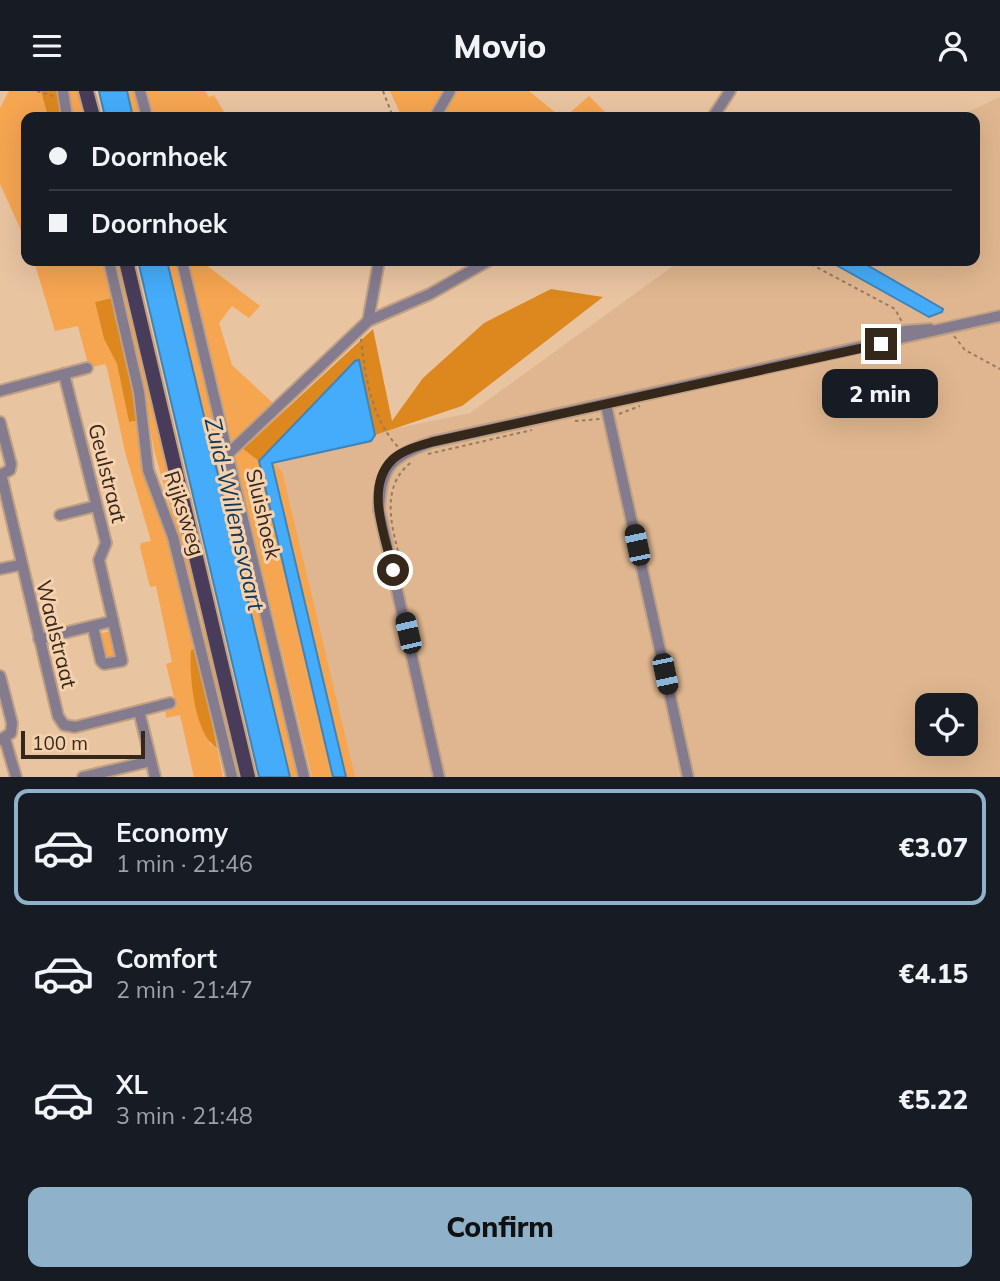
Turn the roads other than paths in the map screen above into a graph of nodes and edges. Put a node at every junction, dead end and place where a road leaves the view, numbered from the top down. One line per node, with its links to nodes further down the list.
1 (86, 91): 7 (main road)
2 (140, 91): 8 (street)
3 (450, 91): 9 (street)
4 (730, 91): 10 (street)
5 (63, 94): 6 (street)
6 (66, 112)
7 (92, 112)
8 (146, 112)
9 (438, 112)
10 (716, 112)
11 (110, 266): 44 (street, Rijksweg)
12 (127, 266): 45 (main road, Rijksweg)
13 (184, 266): 26 (street, Sluishoek)
14 (378, 266): 17 (street)
15 (479, 266): 17 (street)
16 (1000, 316): 18 (street)
17 (364, 325): 26 (street)
18 (941, 329): 19 (street); 19 (street)
19 (863, 346): 23 (street)
20 (87, 368): 21 (street)
21 (64, 374): 22 (street); 28 (street, Geulstraat)
22 (0, 391)
23 (606, 405): 47 (street); 48 (street)
24 (0, 422): 25 (street)
25 (2, 440): 27 (street)
26 (230, 452): 46 (street, Sluishoek)
27 (0, 475): 30 (street, Waalstraat)
28 (96, 506): 29 (street); 32 (street, Geulstraat)
29 (60, 515)
30 (20, 565): 31 (street); 34 (street, Waalstraat)
31 (0, 569)
32 (113, 621): 33 (street); 33 (street, Geulstraat)
33 (93, 627): 34 (street)
34 (38, 639): 37 (street, Waalstraat)
35 (0, 676): 38 (street)
36 (170, 703): 37 (street, Waalstraat)
37 (139, 711): 39 (street)
38 (2, 739): 41 (street)
39 (151, 761): 40 (street); 43 (street)
40 (107, 774): 42 (street)
41 (16, 777)
42 (83, 777)
43 (155, 777)
44 (232, 777)
45 (248, 777)
46 (304, 777)
47 (439, 777)
48 (688, 777)

